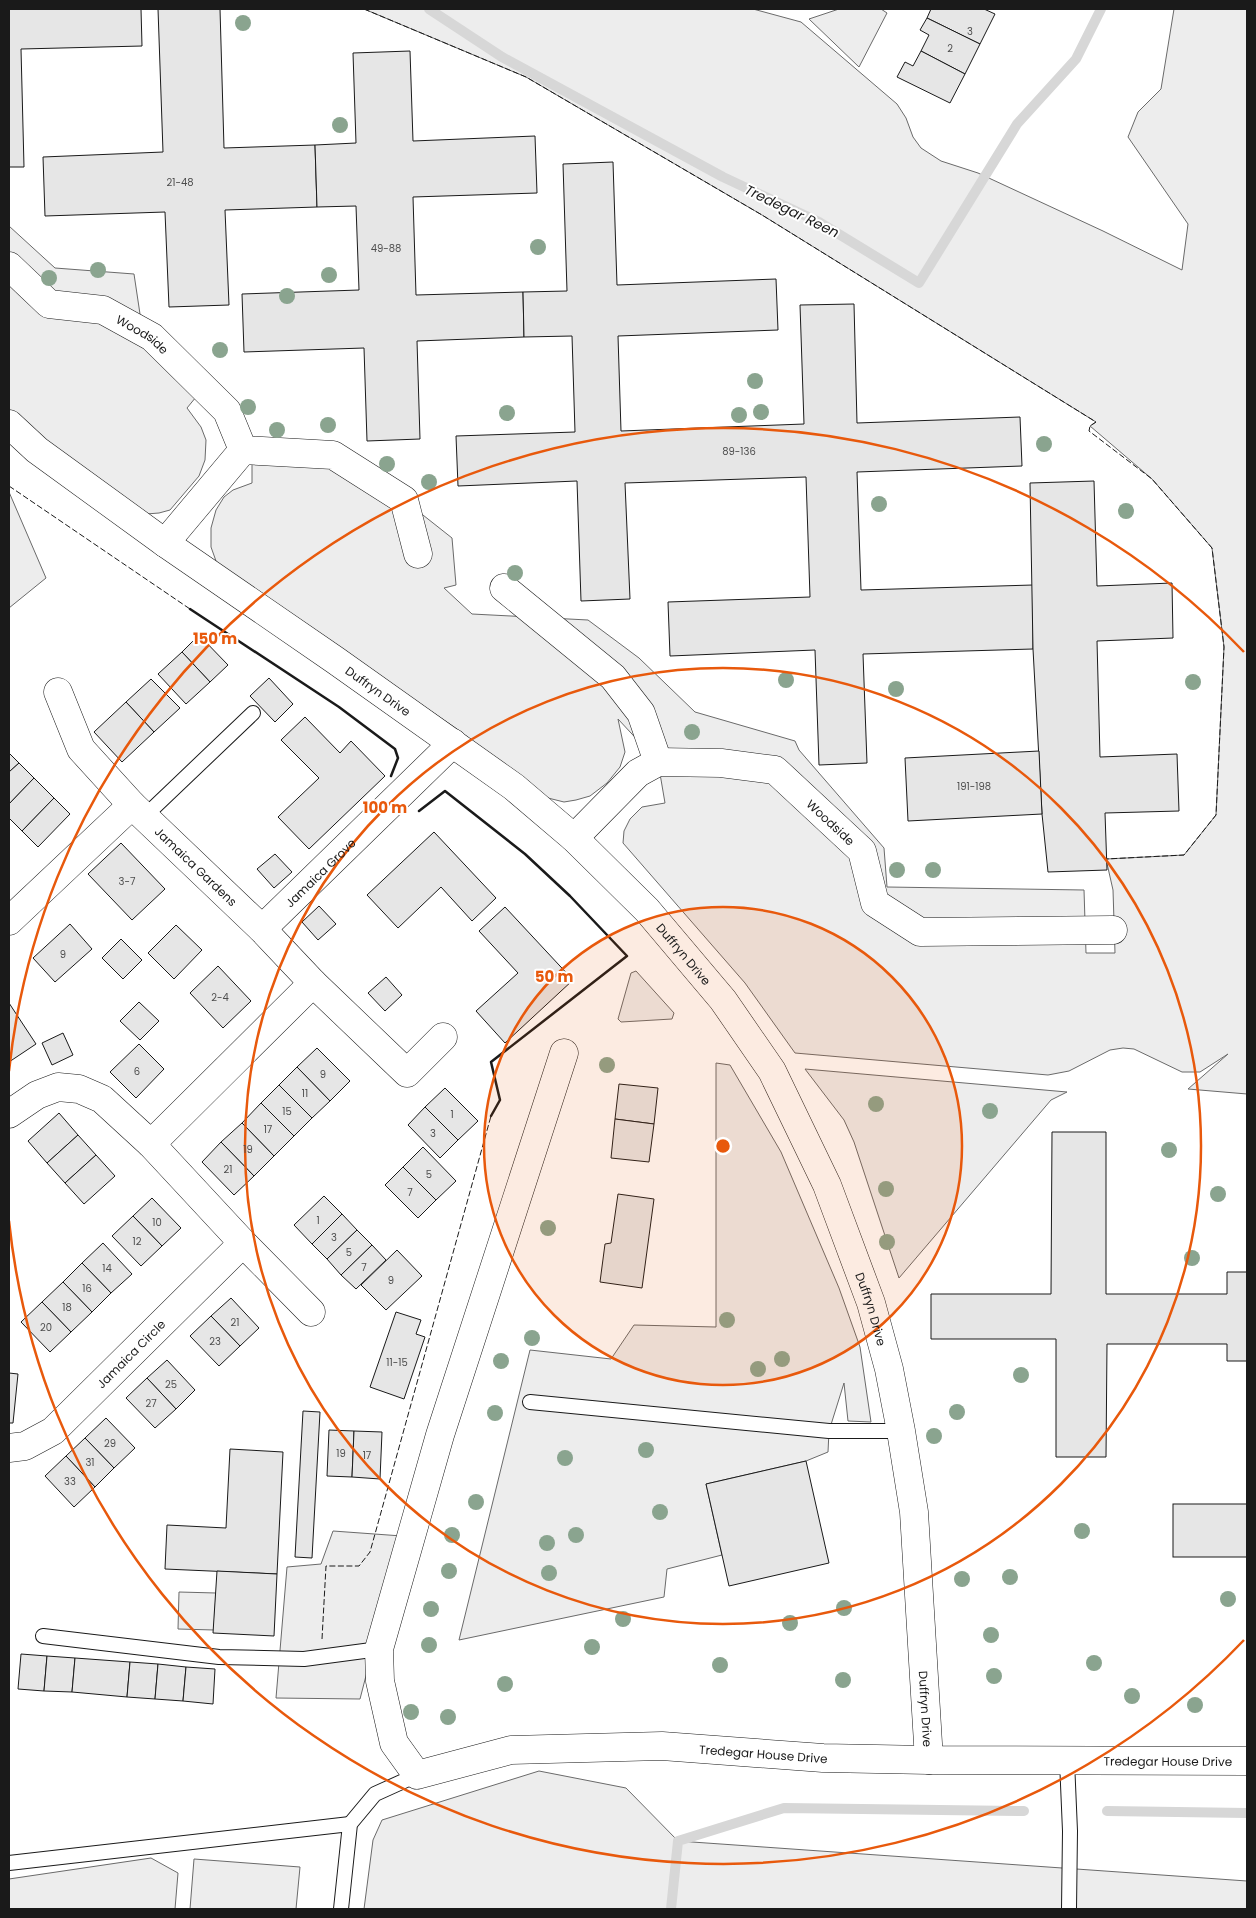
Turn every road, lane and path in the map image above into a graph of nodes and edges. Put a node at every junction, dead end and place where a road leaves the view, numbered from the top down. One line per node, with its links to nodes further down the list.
1 (9, 266): 3 (street, Woodside)
2 (9, 424): 4 (street, Duffryn Drive)
3 (243, 450): 4 (street); 5 (street)
4 (165, 543): 9 (street, Duffryn Drive)
5 (418, 554)
6 (504, 588): 10 (street)
7 (58, 692): 11 (street, Jamaica Gardens)
8 (253, 713): 11 (lane)
9 (453, 743): 12 (street, Duffryn Drive); 14 (street, Jamaica Grove)
10 (658, 762): 12 (street); 15 (street, Woodside)
11 (138, 811): 13 (street); 14 (street, Jamaica Gardens)
12 (574, 838): 24 (street, Duffryn Drive)
13 (9, 921)
14 (262, 929): 16 (street)
15 (1113, 930)
16 (313, 983): 17 (street); 20 (street)
17 (444, 1037)
18 (564, 1053): 27 (street)
19 (9, 1114): 20 (street)
20 (150, 1144): 21 (street)
21 (243, 1243): 22 (street); 25 (street, Jamaica Circle)
22 (312, 1312)
23 (530, 1402): 24 (lane)
24 (902, 1431): 28 (street, Duffryn Drive)
25 (9, 1448)
26 (43, 1636): 27 (lane)
27 (379, 1649): 31 (street)
28 (929, 1760): 29 (street, Tredegar House Drive); 31 (street, Tredegar House Drive)
29 (1067, 1761): 30 (street, Tredegar House Drive); 35 (lane)
30 (1247, 1761)
31 (416, 1775): 32 (lane)
32 (350, 1824): 33 (lane); 34 (lane)
33 (9, 1862)
34 (342, 1909)
35 (1069, 1909)

